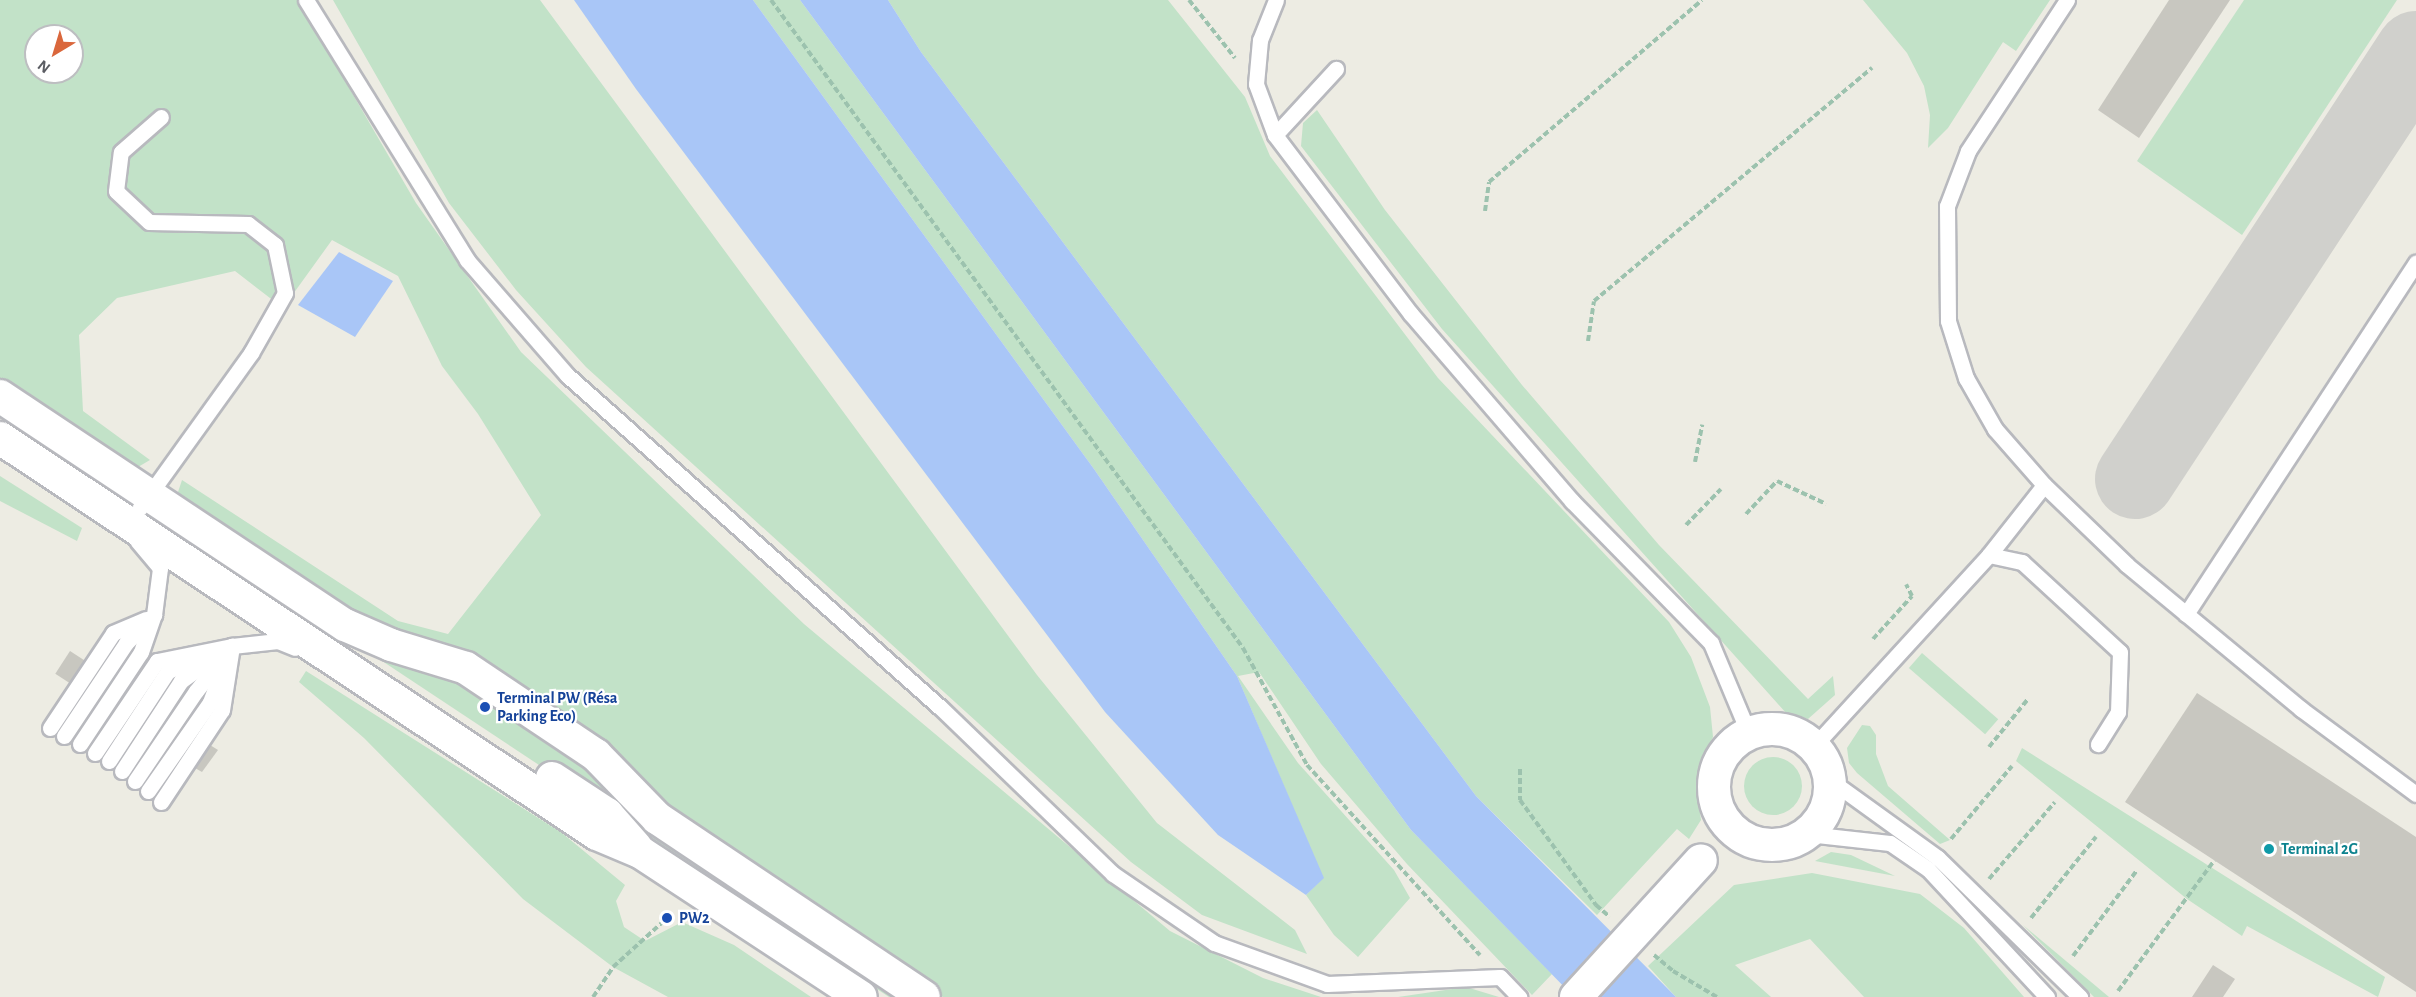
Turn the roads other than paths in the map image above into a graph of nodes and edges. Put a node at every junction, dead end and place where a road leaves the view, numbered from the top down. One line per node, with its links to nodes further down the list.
1 (306, 0): 37 (lane)
2 (2067, 0): 11 (lane)
3 (1277, 1): 6 (lane)
4 (1336, 69): 6 (lane)
5 (161, 117): 12 (lane)
6 (1275, 135): 19 (lane)
7 (2416, 262): 14 (lane)
8 (0, 396): 12 (street)
9 (0, 422): 12 (street)
10 (0, 438): 12 (street)
11 (2043, 485): 13 (lane); 14 (lane)
12 (136, 507): 15 (lane); 17 (street); 34 (street); 36 (street)
13 (1989, 555): 22 (lane); 23 (lane)
14 (2186, 614): 30 (lane)
15 (154, 615): 18 (lane); 20 (lane); 21 (lane)
16 (232, 646): 17 (lane); 24 (lane); 25 (lane); 26 (lane); 28 (lane); 29 (lane); 31 (lane)
17 (341, 665): 34 (street)
18 (50, 728)
19 (1749, 734): 23 (street); 32 (street)
20 (64, 736)
21 (80, 744)
22 (2098, 744)
23 (1814, 746): 27 (street)
24 (95, 753)
25 (109, 761)
26 (122, 771)
27 (1830, 780): 33 (street); 40 (lane)
28 (135, 781)
29 (148, 791)
30 (2416, 794)
31 (161, 802)
32 (1731, 828): 33 (street); 38 (street, bridge)
33 (1808, 834): 39 (lane)
34 (640, 852): 35 (street)
35 (861, 997)
36 (924, 997)
37 (1519, 997)
38 (1576, 997)
39 (2048, 997)
40 (2080, 997)

